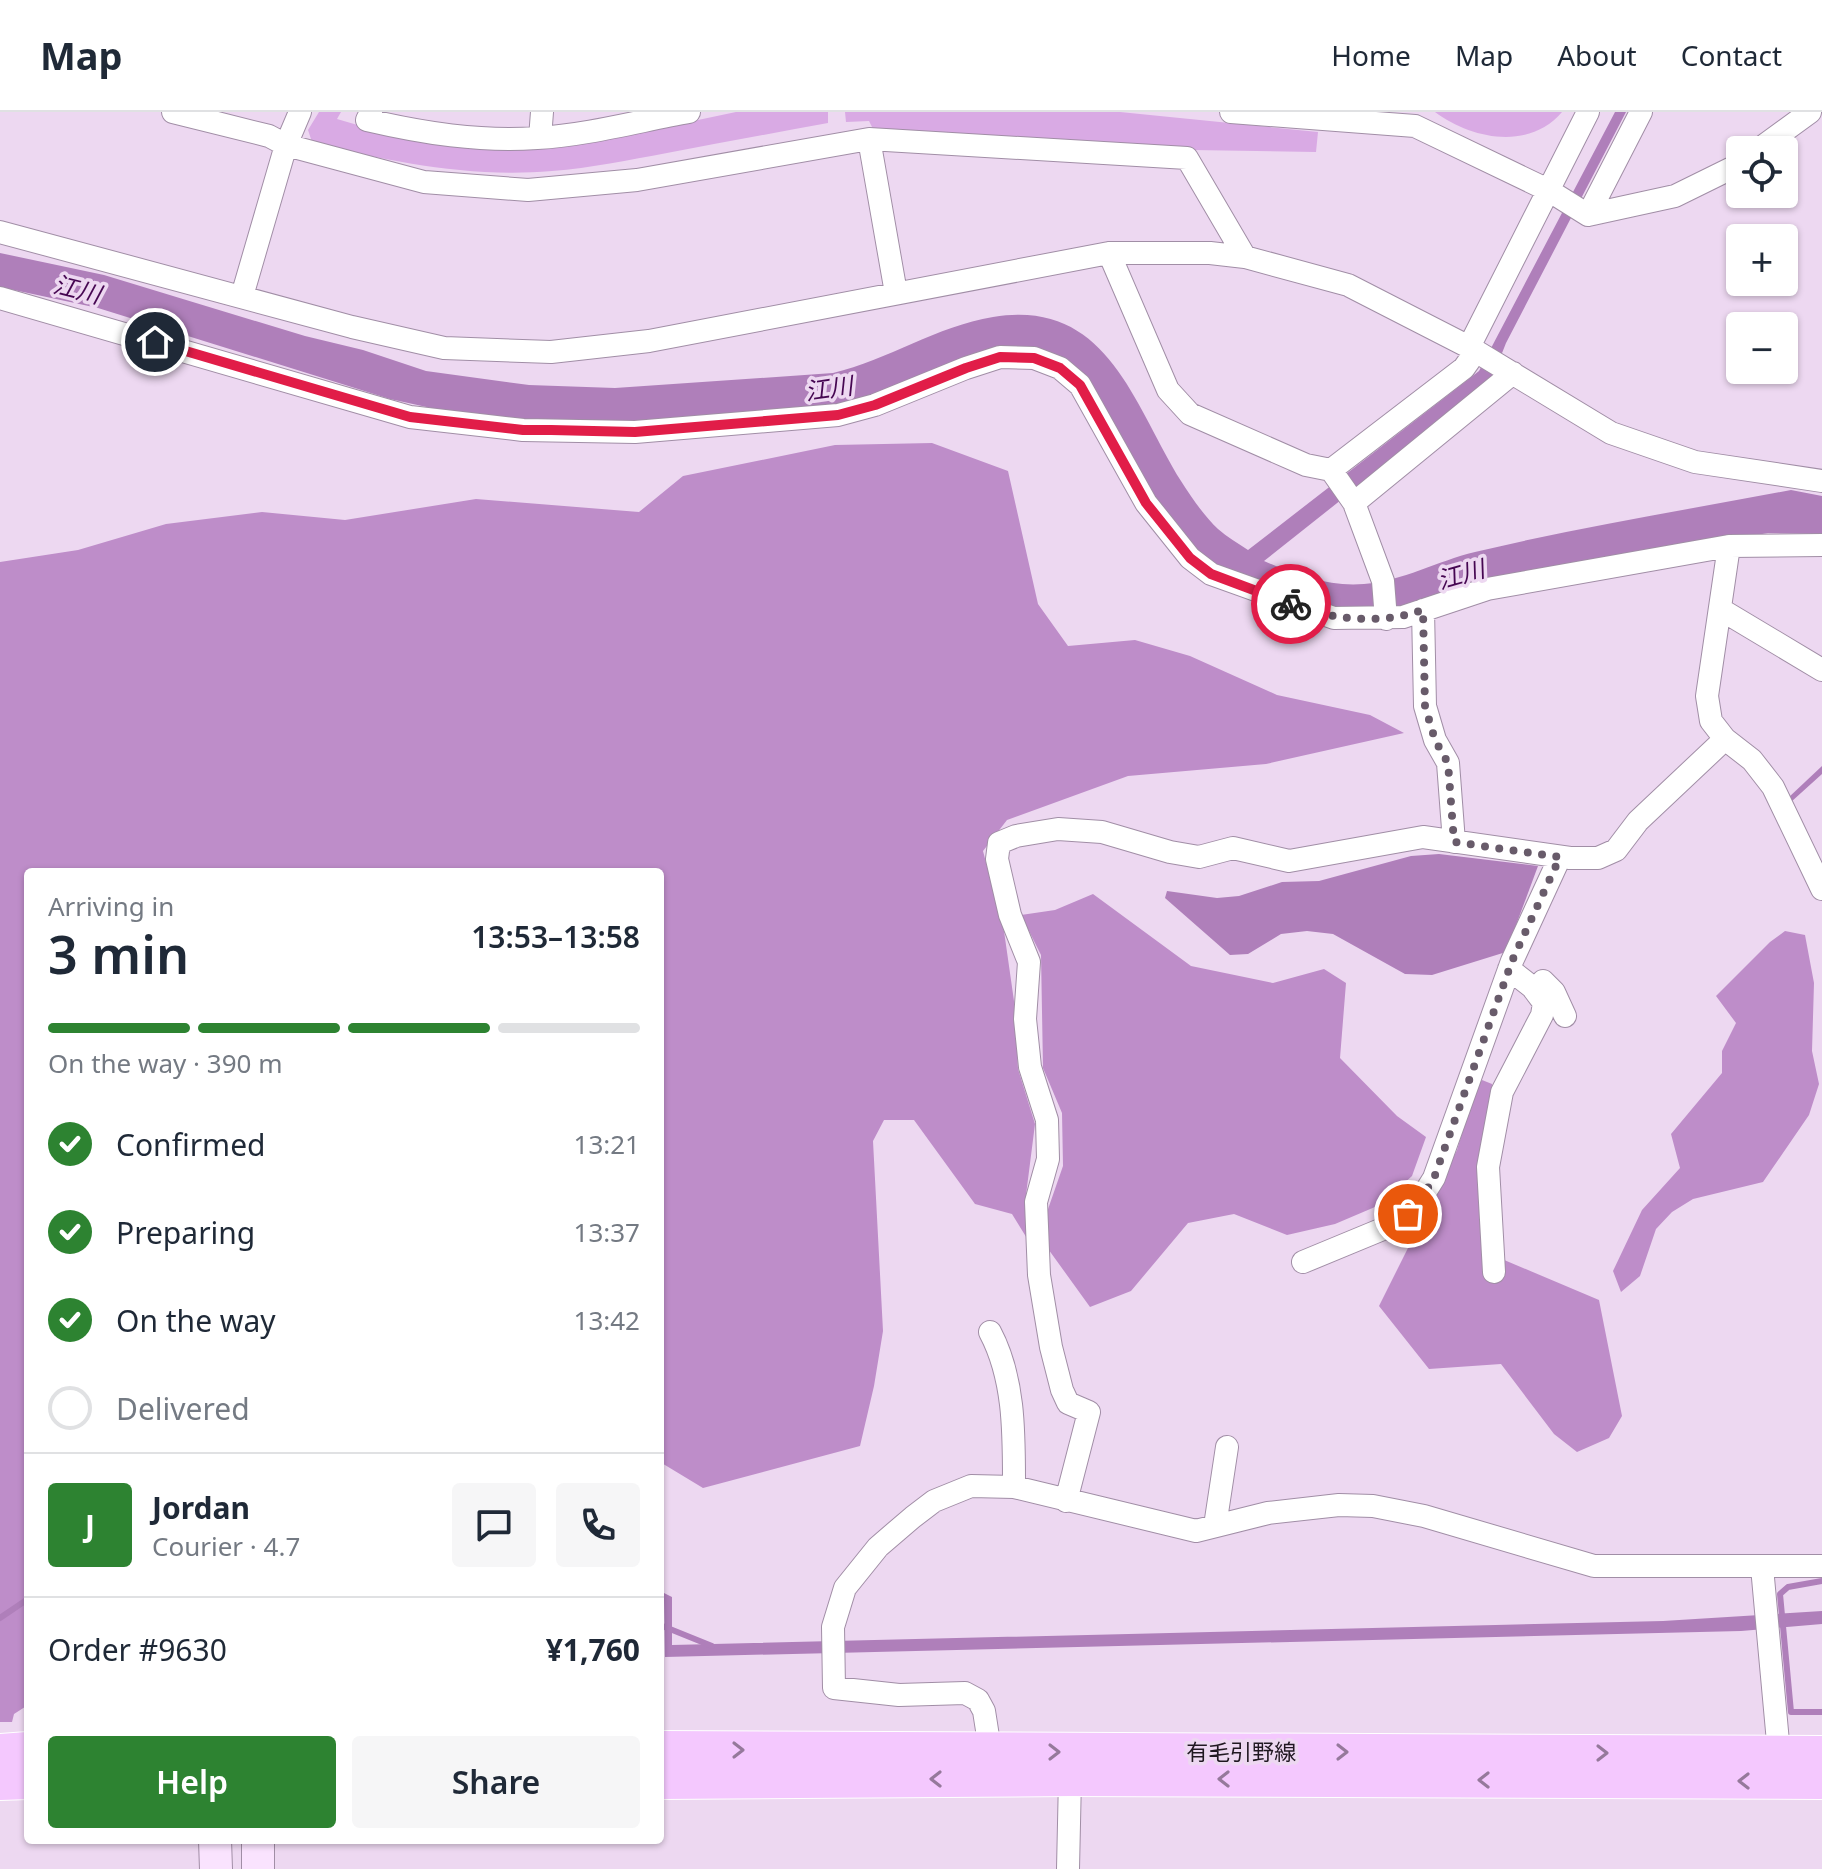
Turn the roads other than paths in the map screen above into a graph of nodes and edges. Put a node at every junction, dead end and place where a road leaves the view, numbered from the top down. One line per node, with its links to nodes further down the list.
1 (173, 112): 14 (street)
2 (300, 112): 14 (street)
3 (371, 112): 12 (street)
4 (542, 112): 12 (street)
5 (689, 112): 12 (street)
6 (1231, 112): 10 (street)
7 (1588, 112): 16 (street)
8 (1641, 112): 17 (street)
9 (1810, 112): 11 (street)
10 (1410, 119): 16 (street)
11 (1777, 136)
12 (540, 138)
13 (869, 139): 14 (street); 20 (street); 21 (street)
14 (286, 145): 22 (street)
15 (1726, 171): 17 (street)
16 (1548, 190): 17 (street); 24 (street)
17 (1588, 215)
18 (0, 232): 22 (street)
19 (1109, 253): 20 (street); 21 (street); 26 (street)
20 (1245, 257): 24 (street)
21 (896, 293): 22 (street)
22 (242, 296)
23 (0, 298): 33 (street)
24 (1474, 350): 25 (street); 26 (street)
25 (1508, 370): 27 (street); 28 (street)
26 (1331, 470): 28 (street)
27 (1822, 481)
28 (1354, 503): 33 (street)
29 (1822, 545): 30 (street)
30 (1729, 546): 31 (street); 32 (street)
31 (1720, 609): 34 (street); 35 (street)
32 (1423, 610): 33 (street); 36 (street)
33 (1386, 619)
34 (1822, 670)
35 (1725, 739): 37 (street); 38 (street)
36 (1454, 842): 37 (street); 46 (street)
37 (1560, 857): 39 (street)
38 (1822, 889)
39 (1511, 965): 40 (street); 41 (street); 42 (street)
40 (1565, 1016)
41 (1303, 1262)
42 (1494, 1272)
43 (990, 1332): 45 (street)
44 (1227, 1447): 47 (street)
45 (1014, 1487): 46 (street); 55 (street)
46 (1066, 1501): 47 (street)
47 (1215, 1526): 49 (street)
48 (1822, 1566): 49 (street)
49 (1762, 1567): 53 (street)
50 (664, 1749): 55 (main road, 有毛引野線, one-way to 55)
51 (24, 1750): 52 (main road)
52 (0, 1752)
53 (1779, 1753): 54 (main road, 有毛引野線); 55 (main road, 有毛引野線, one-way to 53)
54 (1822, 1754)
55 (992, 1765): 56 (main road, 有毛引野線); 58 (main road, 有毛引野線, one-way to 58)
56 (1070, 1778): 59 (main road, 有毛引野線, one-way to 56); 65 (street)
57 (24, 1781): 60 (main road)
58 (664, 1781)
59 (1822, 1781)
60 (0, 1782)
61 (215, 1844): 63 (street)
62 (258, 1844): 64 (street)
63 (216, 1869)
64 (258, 1869)
65 (1068, 1869)

